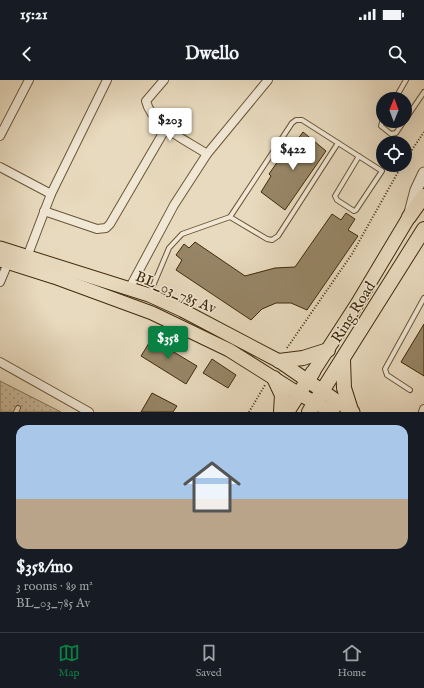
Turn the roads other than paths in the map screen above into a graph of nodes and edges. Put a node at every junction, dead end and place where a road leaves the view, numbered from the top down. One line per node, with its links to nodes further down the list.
1 (29, 80): 12 (street)
2 (107, 80): 18 (street)
3 (164, 80): 9 (street)
4 (268, 80): 14 (street)
5 (406, 80): 6 (lane)
6 (399, 92)
7 (424, 92): 8 (lane)
8 (412, 110)
9 (166, 128): 14 (street); 20 (street)
10 (383, 128): 11 (lane)
11 (399, 128)
12 (0, 136)
13 (338, 142): 15 (lane); 21 (lane); 21 (lane)
14 (207, 154): 28 (street)
15 (359, 156): 15 (lane)
16 (0, 167): 18 (street)
17 (424, 173): 22 (street)
18 (50, 194): 20 (street)
19 (424, 196): 22 (highway)
20 (44, 211): 25 (street)
21 (230, 217): 29 (lane)
22 (409, 217): 31 (main road)
23 (422, 238): 32 (highway, Ring Road)
24 (0, 248): 25 (main road, BL_03_785 Av)
25 (27, 257): 28 (main road, BL_03_785 Av)
26 (4, 262): 27 (street); 36 (main road, BL_03_785 Av)
27 (0, 282)
28 (129, 289): 29 (main road, BL_03_785 Av)
29 (149, 295): 33 (main road, BL_03_785 Av)
30 (424, 298): 37 (lane)
31 (328, 350): 33 (highway); 35 (main road)
32 (343, 360): 39 (highway, Ring Road); 41 (highway)
33 (279, 361): 35 (main road, BL_03_785 Av)
34 (0, 362): 42 (street)
35 (311, 376): 38 (highway); 39 (main road, BL_03_785 Av)
36 (272, 377): 38 (main road, BL_03_785 Av); 43 (highway)
37 (410, 390)
38 (299, 394): 39 (main road, BL_03_785 Av); 44 (highway)
39 (316, 402): 41 (main road); 45 (main road)
40 (424, 409): 46 (street)
41 (352, 411)
42 (89, 412)
43 (281, 412)
44 (287, 412)
45 (333, 412)
46 (422, 412)

